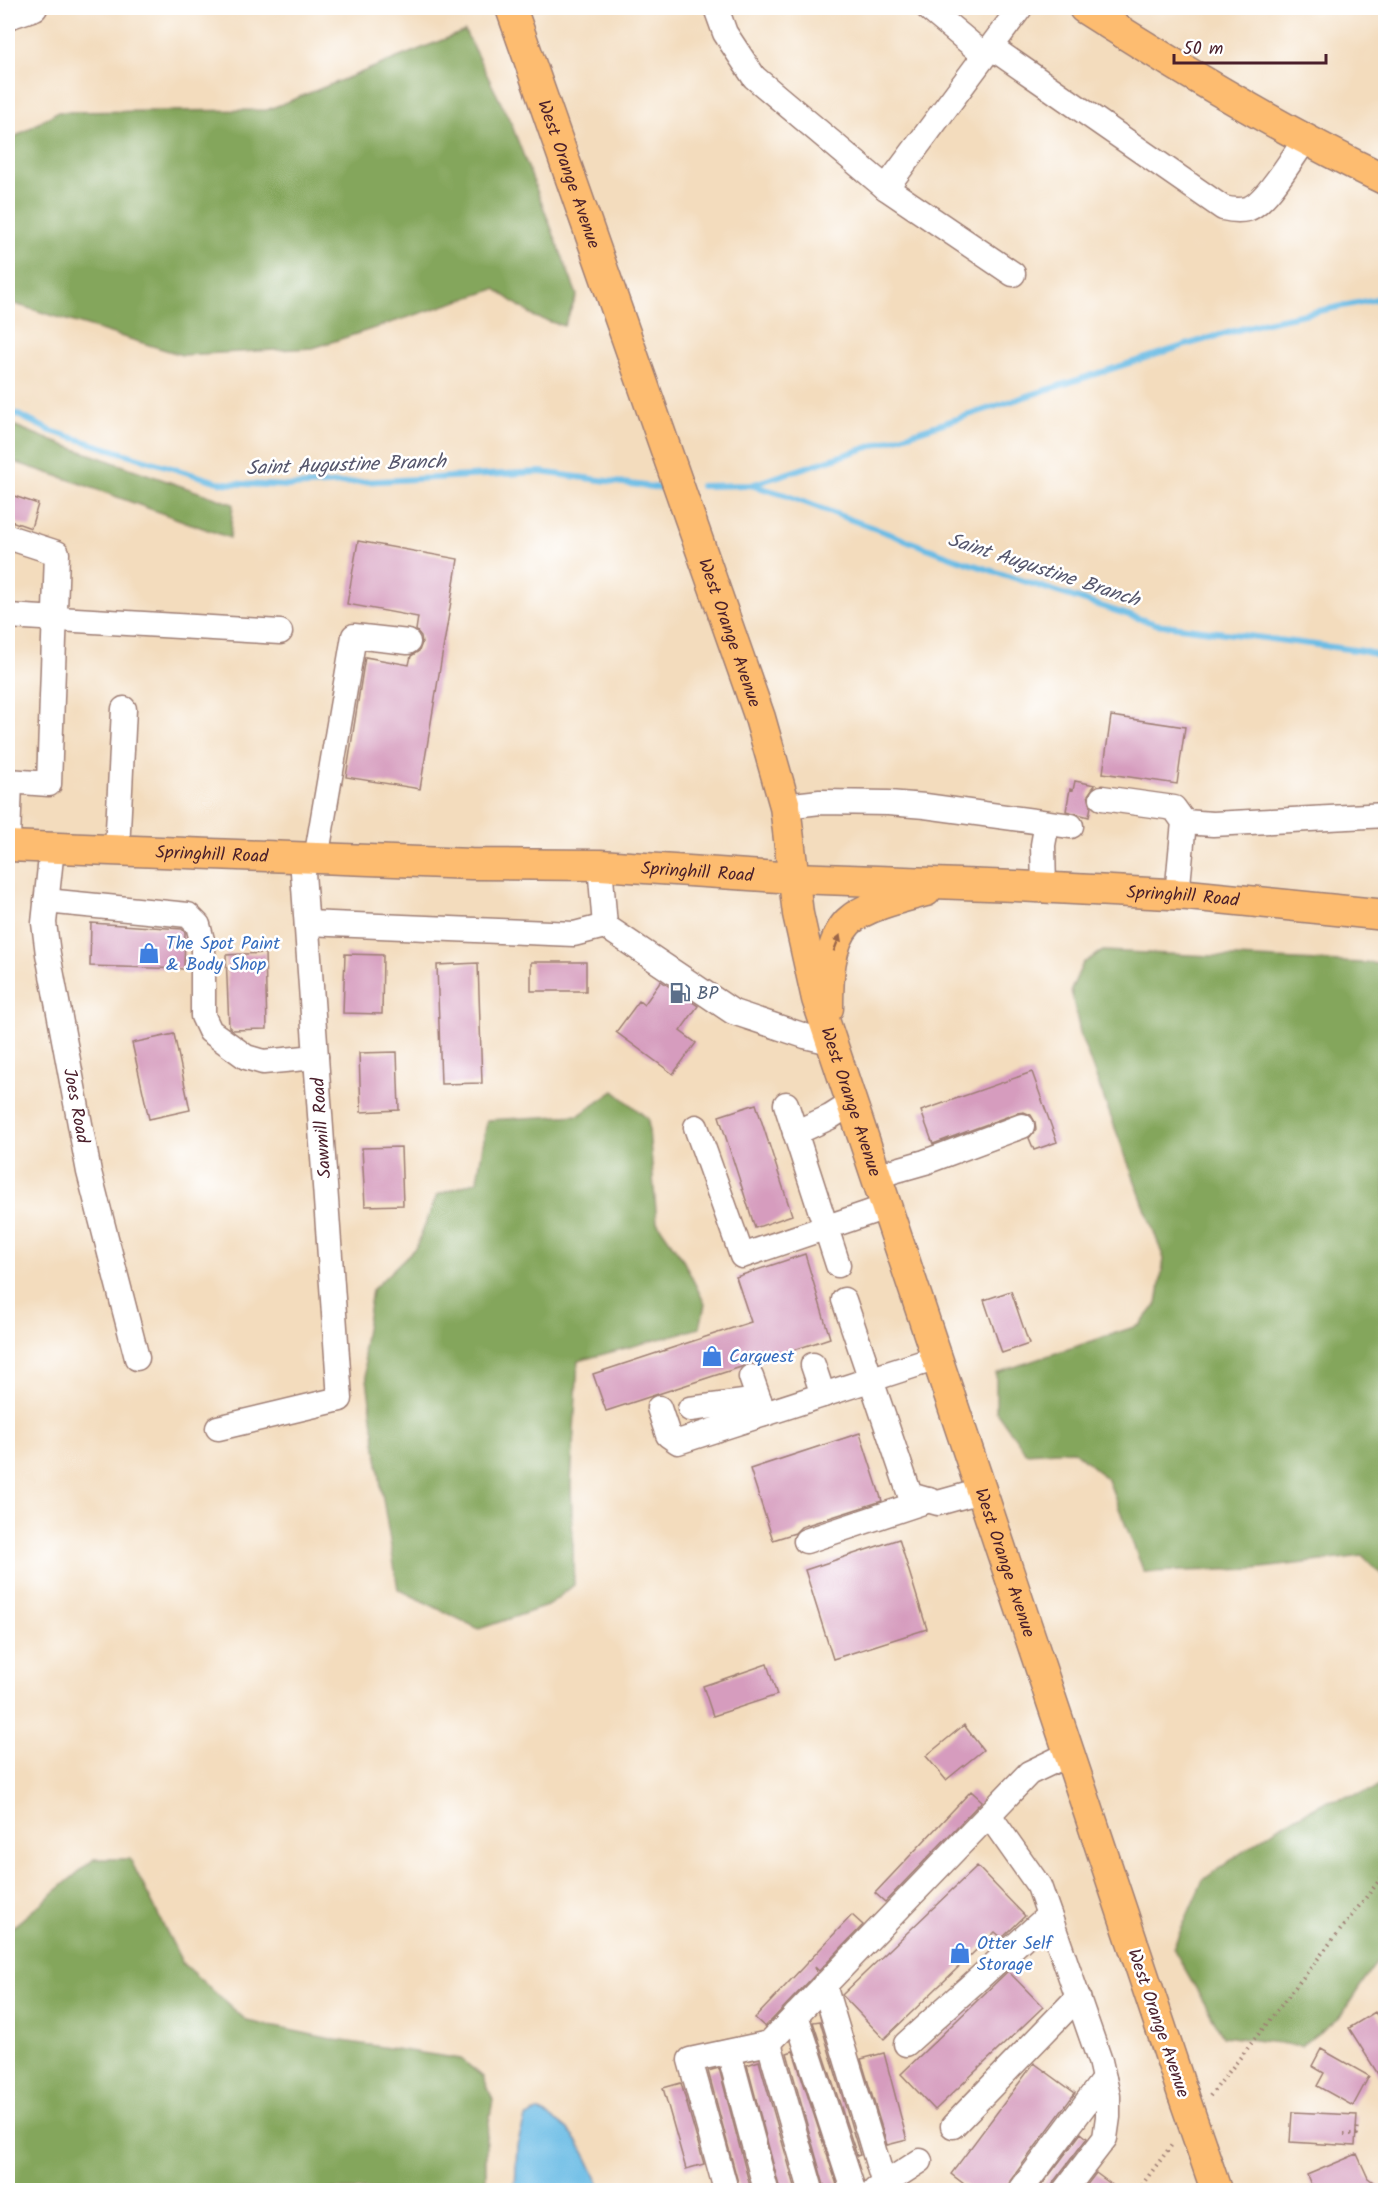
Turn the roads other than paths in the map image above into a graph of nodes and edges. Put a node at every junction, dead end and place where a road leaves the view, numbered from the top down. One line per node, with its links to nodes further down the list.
1 (35, 8): 7 (street)
2 (511, 8): 21 (main road, West Orange Avenue)
3 (716, 8): 11 (street)
4 (928, 8): 8 (street)
5 (1020, 8): 8 (street)
6 (1084, 8): 9 (main road)
7 (8, 17)
8 (988, 51): 9 (street); 11 (street)
9 (1306, 139): 10 (main road)
10 (1386, 180)
11 (886, 188): 12 (street)
12 (1013, 274)
13 (8, 537): 15 (street)
14 (8, 616): 15 (street)
15 (54, 619): 16 (street); 19 (street)
16 (280, 632)
17 (408, 642): 28 (street, Sawmill Road)
18 (124, 709): 27 (street)
19 (9, 781): 24 (street)
20 (1102, 798): 23 (street)
21 (785, 806): 30 (main road, West Orange Avenue); 32 (street)
22 (1386, 815): 23 (street)
23 (1184, 822): 33 (street)
24 (8, 839)
25 (8, 846): 26 (main road, Springhill Road)
26 (52, 848): 27 (main road, Springhill Road); 34 (street, Joes Road)
27 (117, 850): 28 (main road, Springhill Road)
28 (309, 858): 29 (main road, Springhill Road); 36 (street, Sawmill Road)
29 (600, 865): 30 (main road, Springhill Road); 37 (street)
30 (794, 878): 31 (main road, Springhill Road); 38 (main road, West Orange Avenue)
31 (949, 884): 32 (main road, Springhill Road); 38 (main road, one-way to 31)
32 (1044, 888): 33 (main road, Springhill Road)
33 (1177, 895): 35 (main road, Springhill Road)
34 (46, 901): 39 (street); 50 (street, Joes Road)
35 (1386, 915)
36 (307, 923): 37 (street); 39 (street, Sawmill Road)
37 (605, 926): 38 (street)
38 (831, 1042): 40 (main road, West Orange Avenue)
39 (316, 1057): 59 (street, Sawmill Road)
40 (852, 1103): 44 (street); 45 (main road, West Orange Avenue)
41 (786, 1104): 44 (street)
42 (1022, 1125): 45 (street)
43 (696, 1127): 47 (street)
44 (795, 1133): 47 (street)
45 (876, 1176): 46 (main road, West Orange Avenue)
46 (886, 1207): 47 (street); 51 (main road, West Orange Avenue)
47 (826, 1227): 48 (street)
48 (838, 1265)
49 (844, 1300): 54 (street)
50 (137, 1358)
51 (937, 1358): 54 (street); 60 (main road, West Orange Avenue)
52 (813, 1365): 55 (street)
53 (751, 1377): 56 (street)
54 (871, 1380): 55 (street); 61 (street)
55 (823, 1395): 56 (street)
56 (761, 1407): 57 (street); 58 (street)
57 (659, 1408)
58 (690, 1409)
59 (218, 1428)
60 (981, 1491): 61 (street); 63 (main road, West Orange Avenue)
61 (929, 1500): 62 (street)
62 (806, 1541)
63 (1069, 1754): 64 (street); 82 (main road, West Orange Avenue, bridge)
64 (989, 1815): 65 (street); 66 (street)
65 (1049, 1915): 67 (street); 70 (street)
66 (824, 1985): 68 (street); 75 (street)
67 (1078, 1997): 72 (street); 73 (street)
68 (796, 2014): 69 (street); 79 (street)
69 (769, 2043): 71 (street); 78 (street)
70 (906, 2044)
71 (729, 2052): 76 (street); 77 (street)
72 (1104, 2079): 80 (street); 81 (street)
73 (953, 2126)
74 (920, 2161): 75 (street)
75 (879, 2187)
76 (726, 2190)
77 (766, 2190)
78 (811, 2190)
79 (853, 2190)
80 (1021, 2190)
81 (1065, 2190)
82 (1216, 2190)

